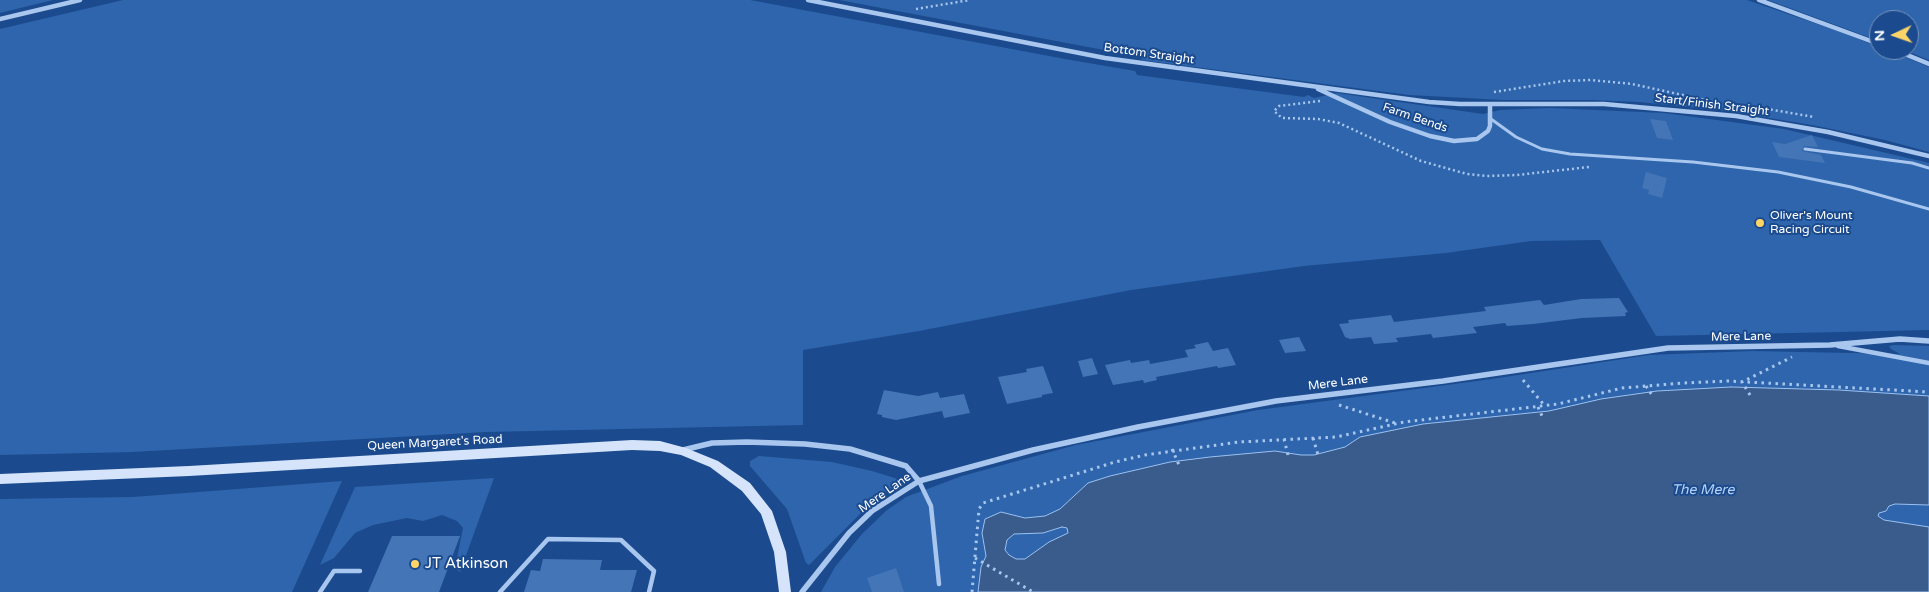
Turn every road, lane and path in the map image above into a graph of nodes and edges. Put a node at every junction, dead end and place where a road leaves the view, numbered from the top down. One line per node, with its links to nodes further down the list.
1 (80, 0): 6 (street)
2 (808, 0): 5 (street, Bottom Straight)
3 (970, 0): 5 (path)
4 (1759, 0): 7 (street)
5 (902, 18): 8 (street, Bottom Straight)
6 (0, 19)
7 (1869, 40)
8 (1313, 86): 9 (street, Bottom Straight); 10 (street, Farm Bends)
9 (1490, 105): 10 (street); 12 (street, Start/Finish Straight)
10 (1491, 119): 14 (lane)
11 (1805, 149): 13 (lane)
12 (1929, 156)
13 (1929, 168)
14 (1929, 209)
15 (1929, 341): 17 (street, Mere Lane)
16 (1817, 345): 17 (street, Mere Lane); 19 (street, Mere Lane); 20 (path)
17 (1830, 345): 18 (lane)
18 (1929, 363)
19 (1515, 370): 25 (street, Mere Lane); 26 (path)
20 (1742, 382): 21 (path); 22 (path); 24 (path)
21 (1646, 386): 23 (path); 26 (path)
22 (1929, 392)
23 (1652, 395)
24 (1750, 395)
25 (1320, 396): 29 (path); 38 (street, Mere Lane)
26 (1545, 406): 27 (path)
27 (1538, 407): 28 (path); 29 (path)
28 (1542, 416)
29 (1396, 423): 30 (path)
30 (1313, 438): 31 (path); 34 (path)
31 (1284, 439): 33 (path); 35 (path)
32 (682, 450): 37 (main road, Queen Margaret's Road); 38 (street); 45 (main road, Queen Margaret's Road)
33 (1172, 450): 36 (path); 39 (path)
34 (1319, 458)
35 (1289, 459)
36 (1179, 465)
37 (0, 479)
38 (919, 480): 41 (lane); 46 (street, Mere Lane)
39 (975, 558): 47 (path); 48 (path)
40 (360, 571): 42 (lane)
41 (939, 584)
42 (320, 592)
43 (500, 592): 44 (lane)
44 (649, 592)
45 (785, 592)
46 (802, 592)
47 (972, 592)
48 (1033, 592)

